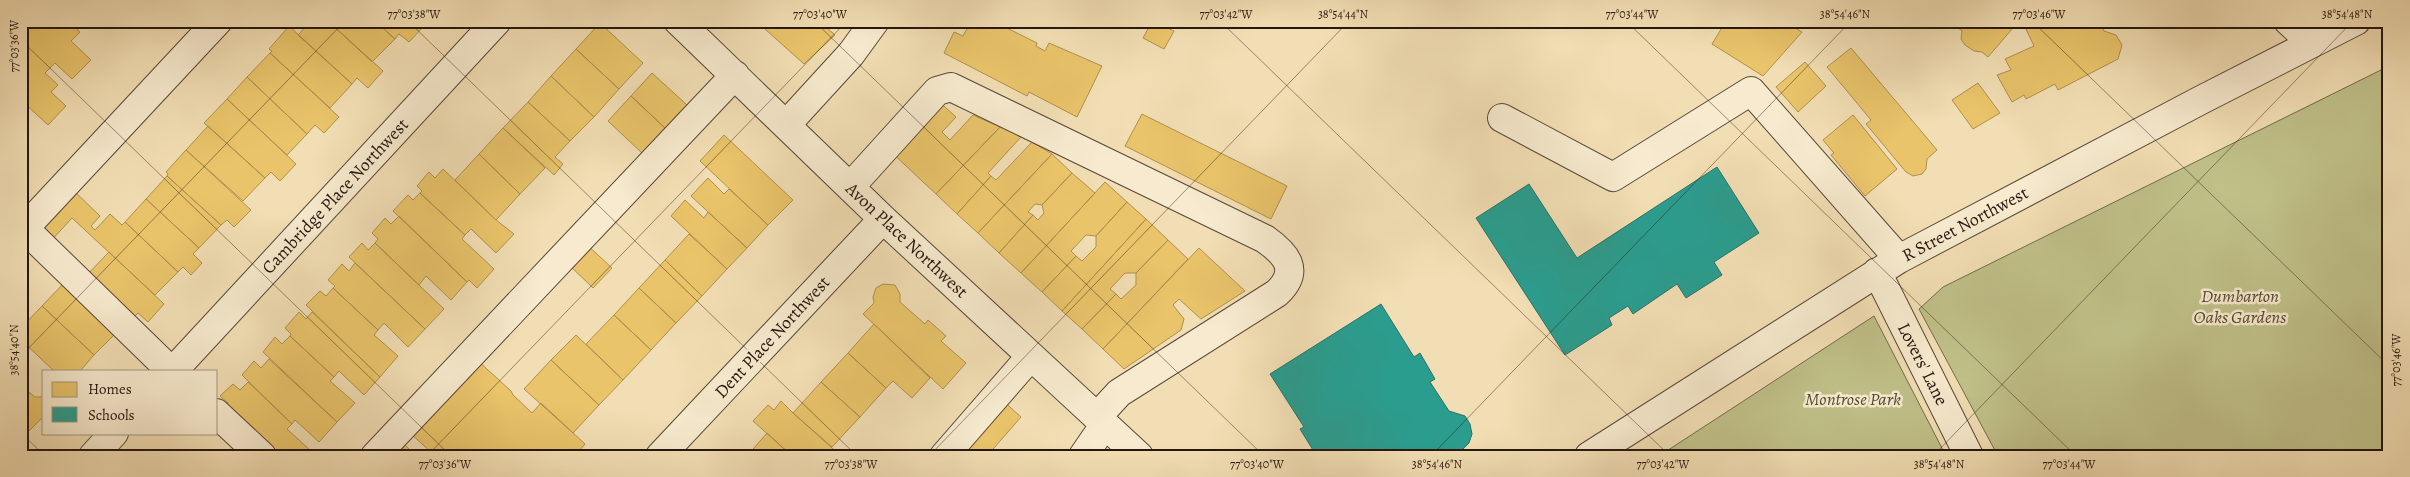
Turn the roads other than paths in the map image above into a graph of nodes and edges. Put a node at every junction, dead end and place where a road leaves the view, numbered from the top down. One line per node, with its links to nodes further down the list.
1 (218, 21): 13 (street)
2 (497, 21): 17 (street, Cambridge Place Northwest)
3 (678, 21): 8 (street, Avon Place Northwest)
4 (875, 21): 10 (street)
5 (2288, 21): 7 (street)
6 (2356, 21): 7 (street, R Street Northwest)
7 (2312, 42): 14 (street, R Street Northwest)
8 (735, 75): 10 (street, Avon Place Northwest); 23 (street)
9 (1502, 118): 14 (street, Lovers' Lane)
10 (786, 125): 11 (street, Avon Place Northwest)
11 (850, 187): 12 (street, Avon Place Northwest); 19 (street)
12 (884, 219): 15 (street, Avon Place Northwest); 24 (street, Dent Place Northwest)
13 (23, 230): 16 (street)
14 (1888, 265): 28 (street, R Street Northwest); 29 (street, Lovers' Lane)
15 (1031, 356): 19 (street, Avon Place Northwest); 25 (street)
16 (171, 370)
17 (173, 370)
18 (218, 415): 22 (street)
19 (1101, 420): 26 (street); 27 (street, Avon Place Northwest)
20 (113, 434): 21 (street)
21 (93, 456)
22 (262, 456)
23 (375, 456)
24 (660, 456)
25 (944, 456)
26 (1083, 456)
27 (1139, 456)
28 (1590, 456)
29 (1969, 456)

